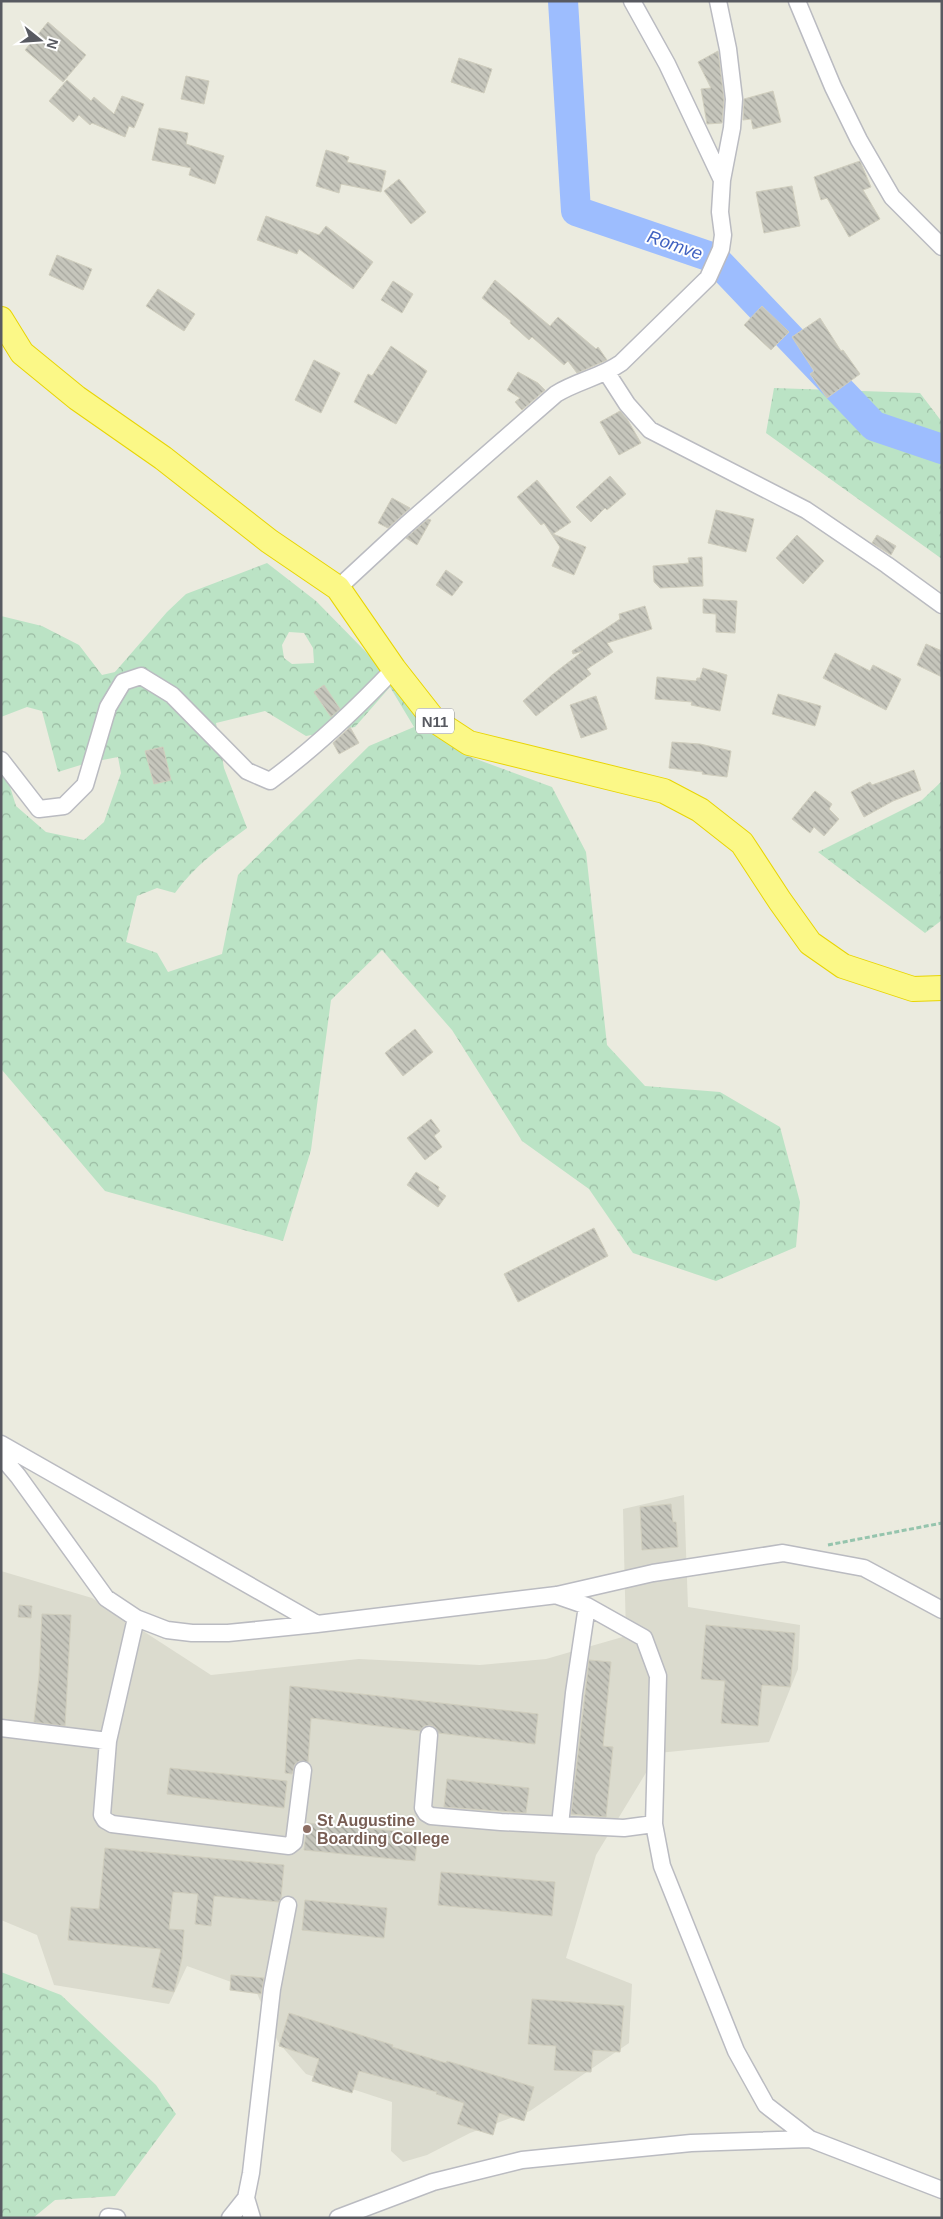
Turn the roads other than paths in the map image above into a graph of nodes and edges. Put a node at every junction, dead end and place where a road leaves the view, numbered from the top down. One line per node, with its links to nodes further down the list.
1 (632, 1): 4 (street)
2 (718, 1): 4 (street)
3 (797, 1): 5 (street)
4 (722, 180): 7 (street)
5 (942, 246)
6 (1, 319): 8 (highway, N11)
7 (607, 372): 8 (street); 9 (street)
8 (338, 588): 10 (highway, N11)
9 (942, 605)
10 (394, 669): 11 (street); 12 (highway, N11)
11 (1, 760)
12 (942, 988)
13 (1, 1444): 19 (street)
14 (1, 1456): 18 (street)
15 (557, 1595): 16 (street); 17 (street); 19 (street)
16 (587, 1606): 24 (street); 25 (street)
17 (942, 1610)
18 (136, 1618): 19 (street); 22 (street)
19 (317, 1624)
20 (1, 1728): 22 (street)
21 (429, 1735): 25 (street)
22 (108, 1741): 23 (street)
23 (302, 1770)
24 (654, 1824): 25 (street); 27 (street)
25 (560, 1825)
26 (288, 1905): 29 (street)
27 (810, 2139): 28 (street); 32 (street)
28 (942, 2190)
29 (246, 2198): 30 (street); 31 (street)
30 (230, 2218)
31 (252, 2218)
32 (338, 2218)

